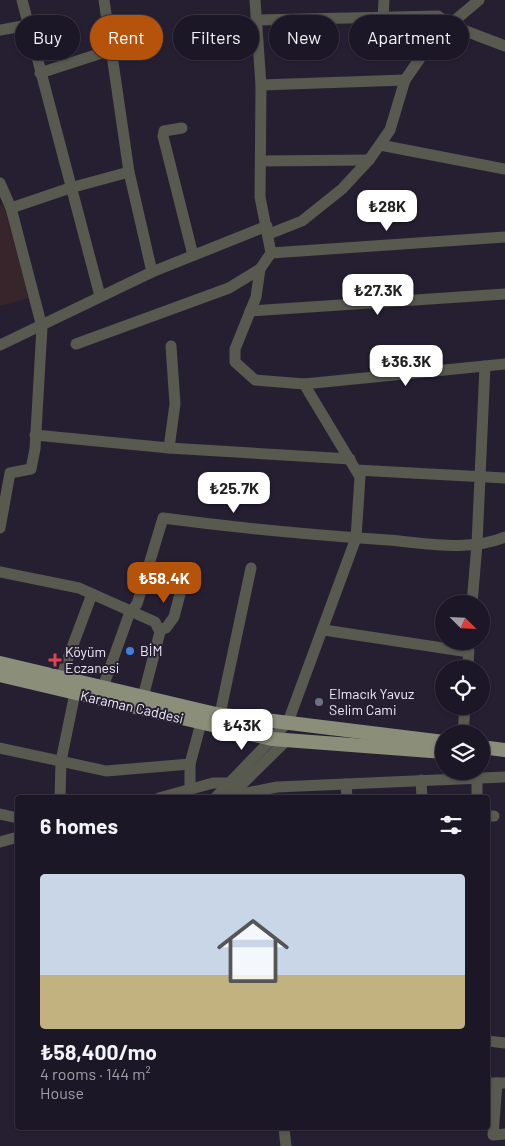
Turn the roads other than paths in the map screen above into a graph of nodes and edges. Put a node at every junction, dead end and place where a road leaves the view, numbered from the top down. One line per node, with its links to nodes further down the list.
1 (22, 0): 6 (street)
2 (104, 0): 7 (street)
3 (255, 0): 8 (street)
4 (384, 0): 9 (street)
5 (479, 0): 10 (street)
6 (26, 15)
7 (106, 15)
8 (256, 15)
9 (383, 15)
10 (462, 15)
11 (349, 19): 12 (street)
12 (259, 20)
13 (15, 27): 14 (street)
14 (0, 30)
15 (469, 32): 17 (street)
16 (259, 46): 24 (street)
17 (505, 46)
18 (90, 57): 22 (street)
19 (37, 60): 22 (street)
20 (112, 60): 30 (street)
21 (419, 60): 23 (street)
22 (40, 73): 32 (street)
23 (405, 80): 24 (street); 26 (street)
24 (262, 85): 28 (street)
25 (182, 128): 37 (street)
26 (380, 145): 27 (street); 29 (street)
27 (369, 160): 28 (street); 34 (street)
28 (261, 161): 34 (street)
29 (505, 169)
30 (129, 172): 32 (street); 39 (street)
31 (0, 183): 33 (street)
32 (70, 188): 33 (street); 41 (street)
33 (11, 208): 43 (street)
34 (268, 230): 36 (street); 37 (street)
35 (505, 237): 36 (street)
36 (271, 253): 38 (street)
37 (193, 256): 39 (street)
38 (260, 269): 42 (street); 44 (street)
39 (152, 272): 41 (street)
40 (505, 294): 42 (street)
41 (100, 296): 43 (street)
42 (250, 311): 49 (street)
43 (42, 327): 45 (street); 50 (street)
44 (76, 344)
45 (0, 345)
46 (171, 346): 51 (street)
47 (505, 364): 48 (street)
48 (484, 366): 49 (street); 55 (street)
49 (304, 384): 52 (street)
50 (35, 435): 51 (street); 54 (street)
51 (170, 448): 52 (street)
52 (350, 459): 53 (street)
53 (356, 470): 55 (street); 59 (street)
54 (5, 476): 57 (street)
55 (480, 477): 56 (street); 60 (street)
56 (505, 478)
57 (0, 528)
58 (505, 536): 60 (street)
59 (356, 538): 60 (street); 66 (street); 68 (street)
60 (477, 544): 65 (street)
61 (251, 568): 76 (street)
62 (0, 572): 63 (street)
63 (92, 594): 66 (street); 72 (street)
64 (180, 594): 67 (street)
65 (473, 595)
66 (130, 612): 67 (street); 73 (street)
67 (159, 629): 75 (street)
68 (324, 630): 69 (street); 78 (street)
69 (435, 643)
70 (0, 663): 72 (main road, Karaman Caddesi)
71 (0, 675): 74 (main road, Karaman Caddesi)
72 (61, 677): 73 (main road, Karaman Caddesi)
73 (103, 687): 75 (main road, Karaman Caddesi)
74 (75, 694): 77 (main road, Karaman Caddesi); 88 (street)
75 (143, 697): 76 (main road, Karaman Caddesi)
76 (220, 714): 78 (main road, Karaman Caddesi)
77 (201, 722): 79 (main road, Karaman Caddesi); 89 (street)
78 (288, 722): 79 (street); 81 (main road, Karaman Caddesi)
79 (272, 739): 80 (main road, Karaman Caddesi); 95 (street)
80 (287, 740): 85 (main road, Karaman Caddesi); 101 (street)
81 (435, 741)
82 (0, 748): 88 (street)
83 (490, 748): 84 (main road)
84 (505, 750)
85 (435, 751)
86 (490, 754): 87 (main road)
87 (505, 755)
88 (61, 761): 89 (street); 98 (street)
89 (190, 764): 97 (street)
90 (490, 778): 91 (street)
91 (505, 778)
92 (421, 780): 93 (street); 96 (street); 104 (street)
93 (435, 780)
94 (477, 780): 105 (street)
95 (229, 783): 97 (street); 100 (street)
96 (346, 784): 102 (street); 103 (street)
97 (190, 789): 99 (street)
98 (60, 795)
99 (169, 795)
100 (218, 795)
101 (228, 795)
102 (236, 795)
103 (347, 795)
104 (422, 795)
105 (478, 795)
106 (1, 815): 107 (street)
107 (15, 817)
108 (15, 838): 109 (street)
109 (0, 842)
110 (490, 1041): 111 (street)
111 (505, 1042)
112 (496, 1083): 114 (street)
113 (284, 1130): 115 (street)
114 (505, 1134)
115 (286, 1146)

